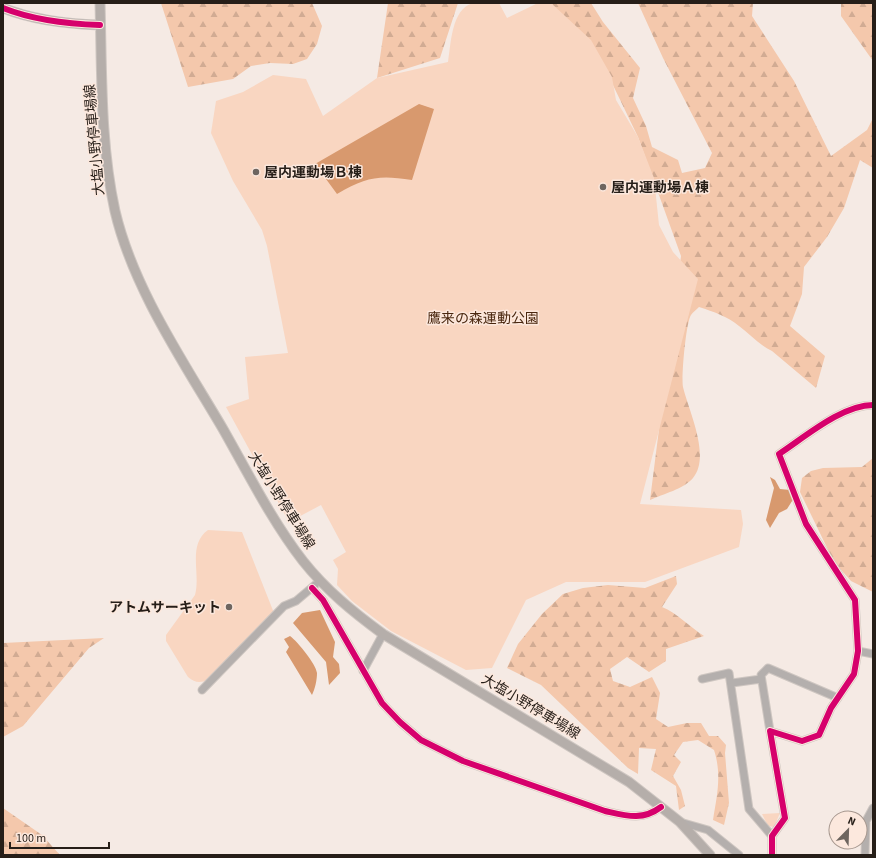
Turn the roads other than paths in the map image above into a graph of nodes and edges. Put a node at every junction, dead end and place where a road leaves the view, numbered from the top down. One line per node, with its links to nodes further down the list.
1 (100, 3): 3 (main road, 大塩小野停車場線)
2 (3, 8): 3 (main road)
3 (100, 25): 5 (main road, 大塩小野停車場線)
4 (873, 405): 8 (street)
5 (320, 580): 6 (street); 7 (main road, 大塩小野停車場線)
6 (312, 588): 10 (street); 14 (street)
7 (383, 634): 10 (street); 17 (main road, 大塩小野停車場線)
8 (858, 651): 9 (street); 15 (street)
9 (873, 654)
10 (363, 671): 17 (street)
11 (702, 679): 13 (street)
12 (761, 679): 13 (street); 15 (street); 16 (street)
13 (732, 683): 20 (street)
14 (202, 690)
15 (838, 698): 16 (street)
16 (770, 732): 20 (street)
17 (661, 807): 19 (main road, 大塩小野停車場線)
18 (873, 808): 24 (street)
19 (680, 822): 21 (main road, 大塩小野停車場線); 22 (street)
20 (772, 836): 23 (street)
21 (710, 855)
22 (739, 855)
23 (772, 855)
24 (865, 855)

